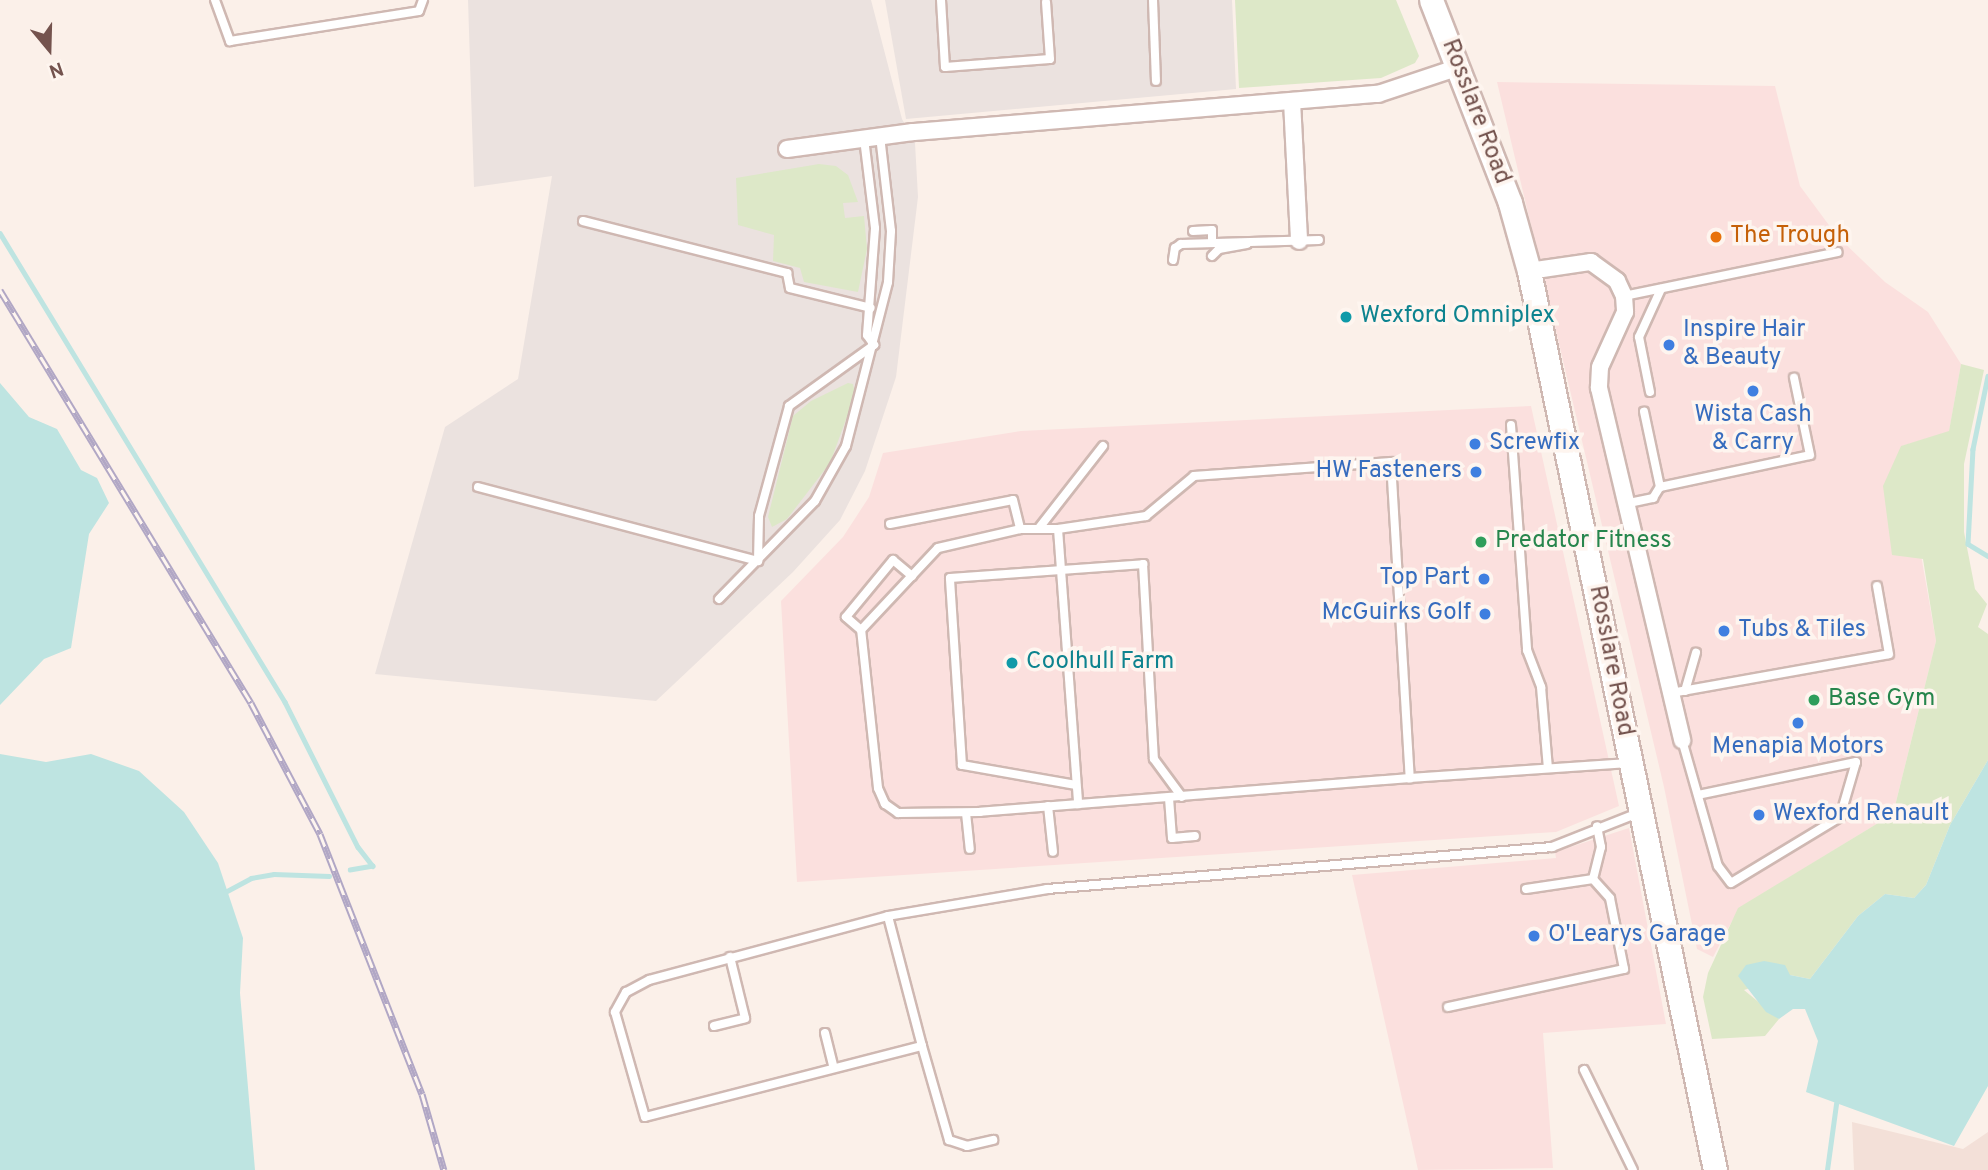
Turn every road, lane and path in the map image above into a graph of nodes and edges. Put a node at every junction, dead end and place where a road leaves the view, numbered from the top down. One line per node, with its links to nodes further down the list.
1 (215, 0): 2 (lane)
2 (423, 0)
3 (941, 0): 6 (lane)
4 (1153, 0): 8 (lane)
5 (1431, 0): 7 (main road, Rosslare Road)
6 (1046, 2)
7 (1457, 68): 9 (street); 21 (main road, Rosslare Road)
8 (1156, 80)
9 (1292, 101): 10 (street); 15 (street)
10 (872, 137): 11 (street); 24 (lane); 25 (lane)
11 (787, 149)
12 (583, 221): 24 (lane)
13 (1193, 231): 16 (lane)
14 (1319, 240): 15 (lane)
15 (1299, 241): 17 (lane)
16 (1212, 242): 17 (lane); 20 (lane)
17 (1247, 244): 19 (lane)
18 (1838, 252): 22 (lane)
19 (1212, 256)
20 (1173, 260)
21 (1529, 271): 23 (street); 47 (main road, Rosslare Road)
22 (1661, 289): 23 (lane); 27 (lane)
23 (1624, 296): 33 (street)
24 (871, 307): 25 (lane)
25 (874, 345): 38 (lane); 38 (lane)
26 (1794, 378): 32 (lane)
27 (1650, 392)
28 (1644, 412): 32 (lane)
29 (1511, 425): 48 (lane)
30 (1103, 446): 35 (lane)
31 (478, 487): 38 (lane)
32 (1660, 487): 33 (lane)
33 (1629, 503): 45 (street)
34 (890, 524): 36 (lane)
35 (1038, 527): 36 (lane); 37 (lane)
36 (1020, 529): 40 (lane)
37 (1058, 529): 39 (lane); 49 (lane)
38 (758, 561): 42 (lane)
39 (1061, 569): 50 (lane); 50 (lane); 53 (lane)
40 (912, 576): 43 (lane); 43 (lane)
41 (1877, 586): 45 (lane)
42 (719, 599)
43 (862, 630): 56 (lane)
44 (1696, 653): 45 (lane)
45 (1678, 692): 46 (street)
46 (1682, 740): 51 (lane)
47 (1631, 763): 48 (lane); 57 (main road, Rosslare Road)
48 (1548, 768): 49 (lane)
49 (1410, 778): 53 (lane)
50 (1076, 785): 54 (lane)
51 (1698, 795): 51 (lane)
52 (1169, 797): 53 (lane); 54 (lane); 59 (lane)
53 (1182, 797)
54 (1078, 804): 55 (lane)
55 (1048, 806): 56 (lane); 61 (lane)
56 (967, 813): 60 (lane)
57 (1642, 813): 58 (lane); 74 (main road, Rosslare Road)
58 (1597, 826): 62 (lane); 64 (lane)
59 (1195, 836)
60 (970, 849)
61 (1053, 852)
62 (1592, 879): 63 (lane); 66 (lane)
63 (1526, 889)
64 (888, 916): 65 (lane); 69 (lane)
65 (730, 957): 67 (lane); 70 (lane)
66 (1447, 1007)
67 (714, 1026)
68 (825, 1034): 70 (lane)
69 (922, 1046): 70 (lane); 72 (lane)
70 (834, 1068)
71 (1584, 1070): 73 (lane)
72 (993, 1140)
73 (1633, 1170)
74 (1715, 1170)

